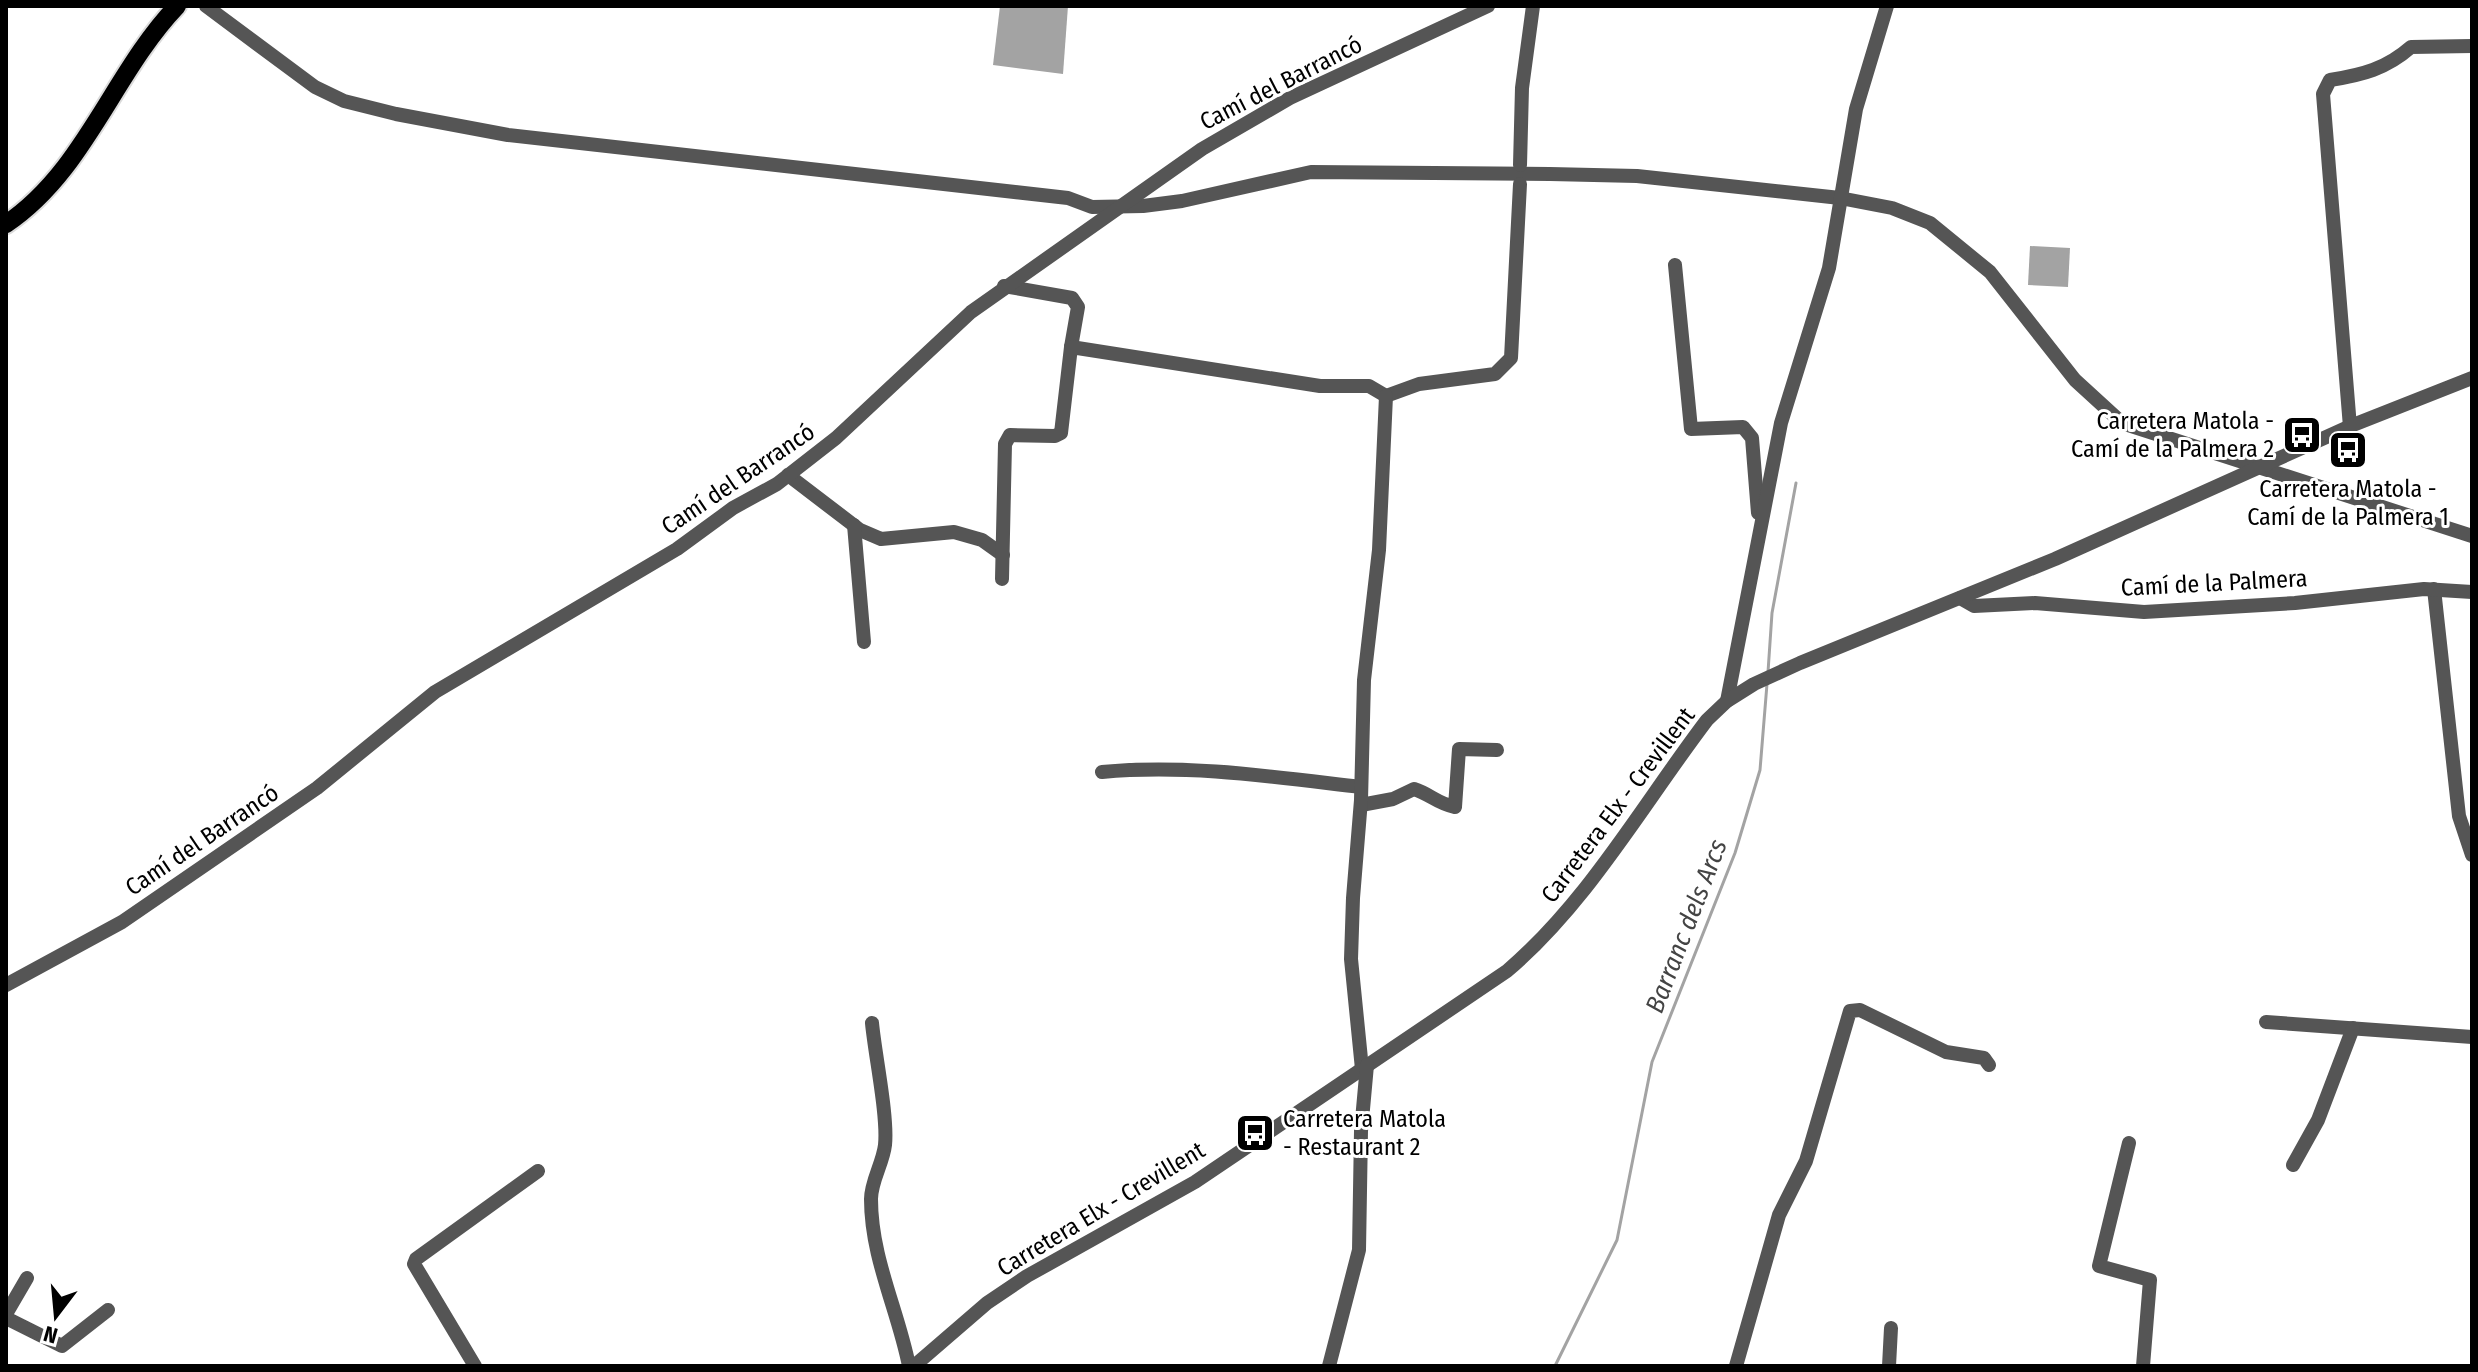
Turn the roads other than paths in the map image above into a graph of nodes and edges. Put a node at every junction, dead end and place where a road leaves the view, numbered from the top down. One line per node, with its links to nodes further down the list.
1 (177, 6): 11 (main road)
2 (206, 6): 10 (street)
3 (1488, 6): 10 (street, Camí del Barrancó)
4 (1533, 6): 7 (street)
5 (1887, 6): 9 (street)
6 (2472, 46): 17 (street)
7 (1520, 165)
8 (1520, 184): 16 (street)
9 (1840, 198): 10 (street); 18 (street); 21 (street)
10 (1120, 207): 13 (street, Camí del Barrancó)
11 (6, 224)
12 (1675, 265): 21 (street)
13 (1004, 286): 14 (street); 19 (street, Camí del Barrancó)
14 (1071, 347): 16 (street); 23 (street)
15 (2472, 378): 17 (street, Carretera Elx - Crevillent)
16 (1386, 396): 32 (street)
17 (2350, 427): 18 (street, Carretera Elx - Crevillent)
18 (2258, 469): 22 (street); 27 (street, Carretera Elx - Crevillent)
19 (788, 475): 20 (street); 35 (street, Camí del Barrancó)
20 (854, 525): 23 (street); 28 (street)
21 (1759, 534): 29 (street)
22 (2472, 536)
23 (1003, 555): 24 (street)
24 (1002, 579)
25 (2434, 589): 26 (street, Camí de la Palmera); 27 (street, Camí de la Palmera); 34 (street)
26 (2472, 592)
27 (1960, 598): 29 (street, Carretera Elx - Crevillent)
28 (864, 642)
29 (1727, 701): 41 (street, Carretera Elx - Crevillent)
30 (1497, 750): 33 (street)
31 (1102, 772): 32 (street)
32 (1361, 787): 33 (street)
33 (1361, 805): 41 (street)
34 (2472, 855)
35 (6, 985)
36 (2266, 1022): 38 (street)
37 (872, 1023): 50 (street)
38 (2353, 1028): 39 (street); 43 (street)
39 (2472, 1037)
40 (1989, 1065): 52 (street)
41 (1364, 1067): 50 (street, Carretera Elx - Crevillent); 51 (street)
42 (2129, 1143): 54 (street)
43 (2293, 1165)
44 (538, 1171): 49 (street)
45 (27, 1278): 47 (street)
46 (108, 1310): 47 (street)
47 (6, 1316)
48 (1891, 1328): 53 (street)
49 (475, 1366)
50 (912, 1366)
51 (1329, 1366)
52 (1736, 1366)
53 (1889, 1366)
54 (2143, 1366)

